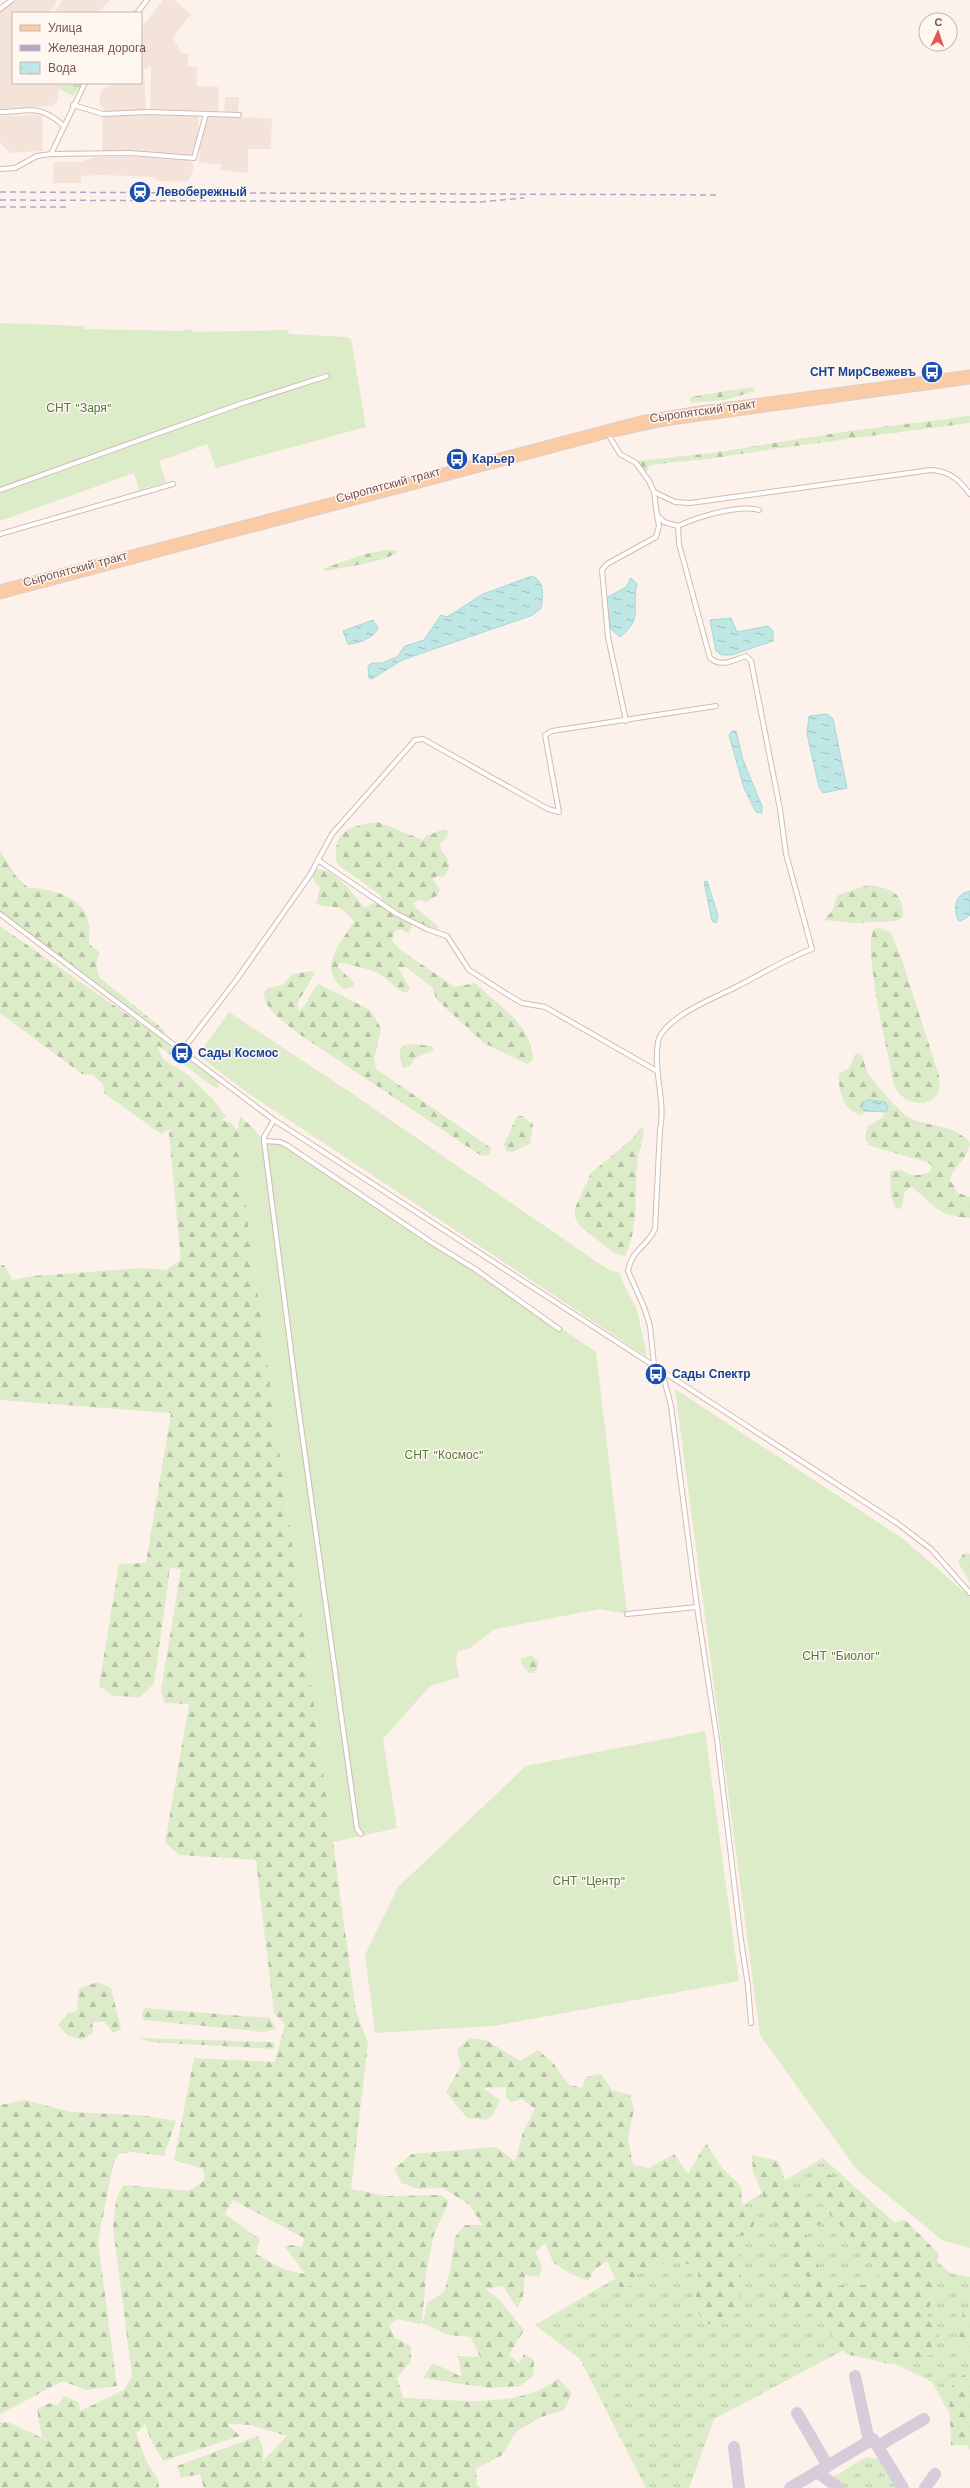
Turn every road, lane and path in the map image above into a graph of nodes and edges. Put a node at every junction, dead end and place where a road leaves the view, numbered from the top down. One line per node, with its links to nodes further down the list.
1 (12, 0): 3 (street)
2 (147, 0): 4 (street)
3 (0, 8)
4 (138, 12)
5 (84, 84): 6 (street)
6 (73, 105): 8 (street); 10 (street)
7 (0, 112): 10 (street)
8 (206, 114): 9 (street); 11 (street)
9 (239, 115)
10 (64, 126): 11 (street)
11 (51, 154): 12 (street)
12 (0, 169)
13 (970, 374): 25 (main road, Сыропятский тракт)
14 (327, 376): 18 (street)
15 (970, 380): 16 (main road, Сыропятский тракт)
16 (608, 434): 19 (street); 26 (main road, Сыропятский тракт)
17 (173, 484): 24 (street)
18 (0, 490)
19 (654, 492): 20 (street); 22 (street)
20 (970, 494)
21 (759, 510): 23 (street)
22 (657, 515): 23 (street); 28 (street)
23 (678, 526): 32 (street)
24 (0, 534)
25 (0, 589)
26 (0, 595)
27 (716, 706): 28 (street)
28 (626, 721): 29 (street)
29 (318, 860): 31 (street); 32 (street)
30 (0, 914): 31 (street)
31 (182, 1051): 33 (street)
32 (657, 1071): 36 (street)
33 (274, 1120): 34 (street); 36 (street)
34 (264, 1141): 35 (street); 41 (street)
35 (559, 1329)
36 (654, 1366): 37 (street)
37 (662, 1371): 38 (street); 39 (street)
38 (970, 1593)
39 (697, 1607): 40 (street); 42 (street)
40 (627, 1614)
41 (361, 1834)
42 (750, 2023)

